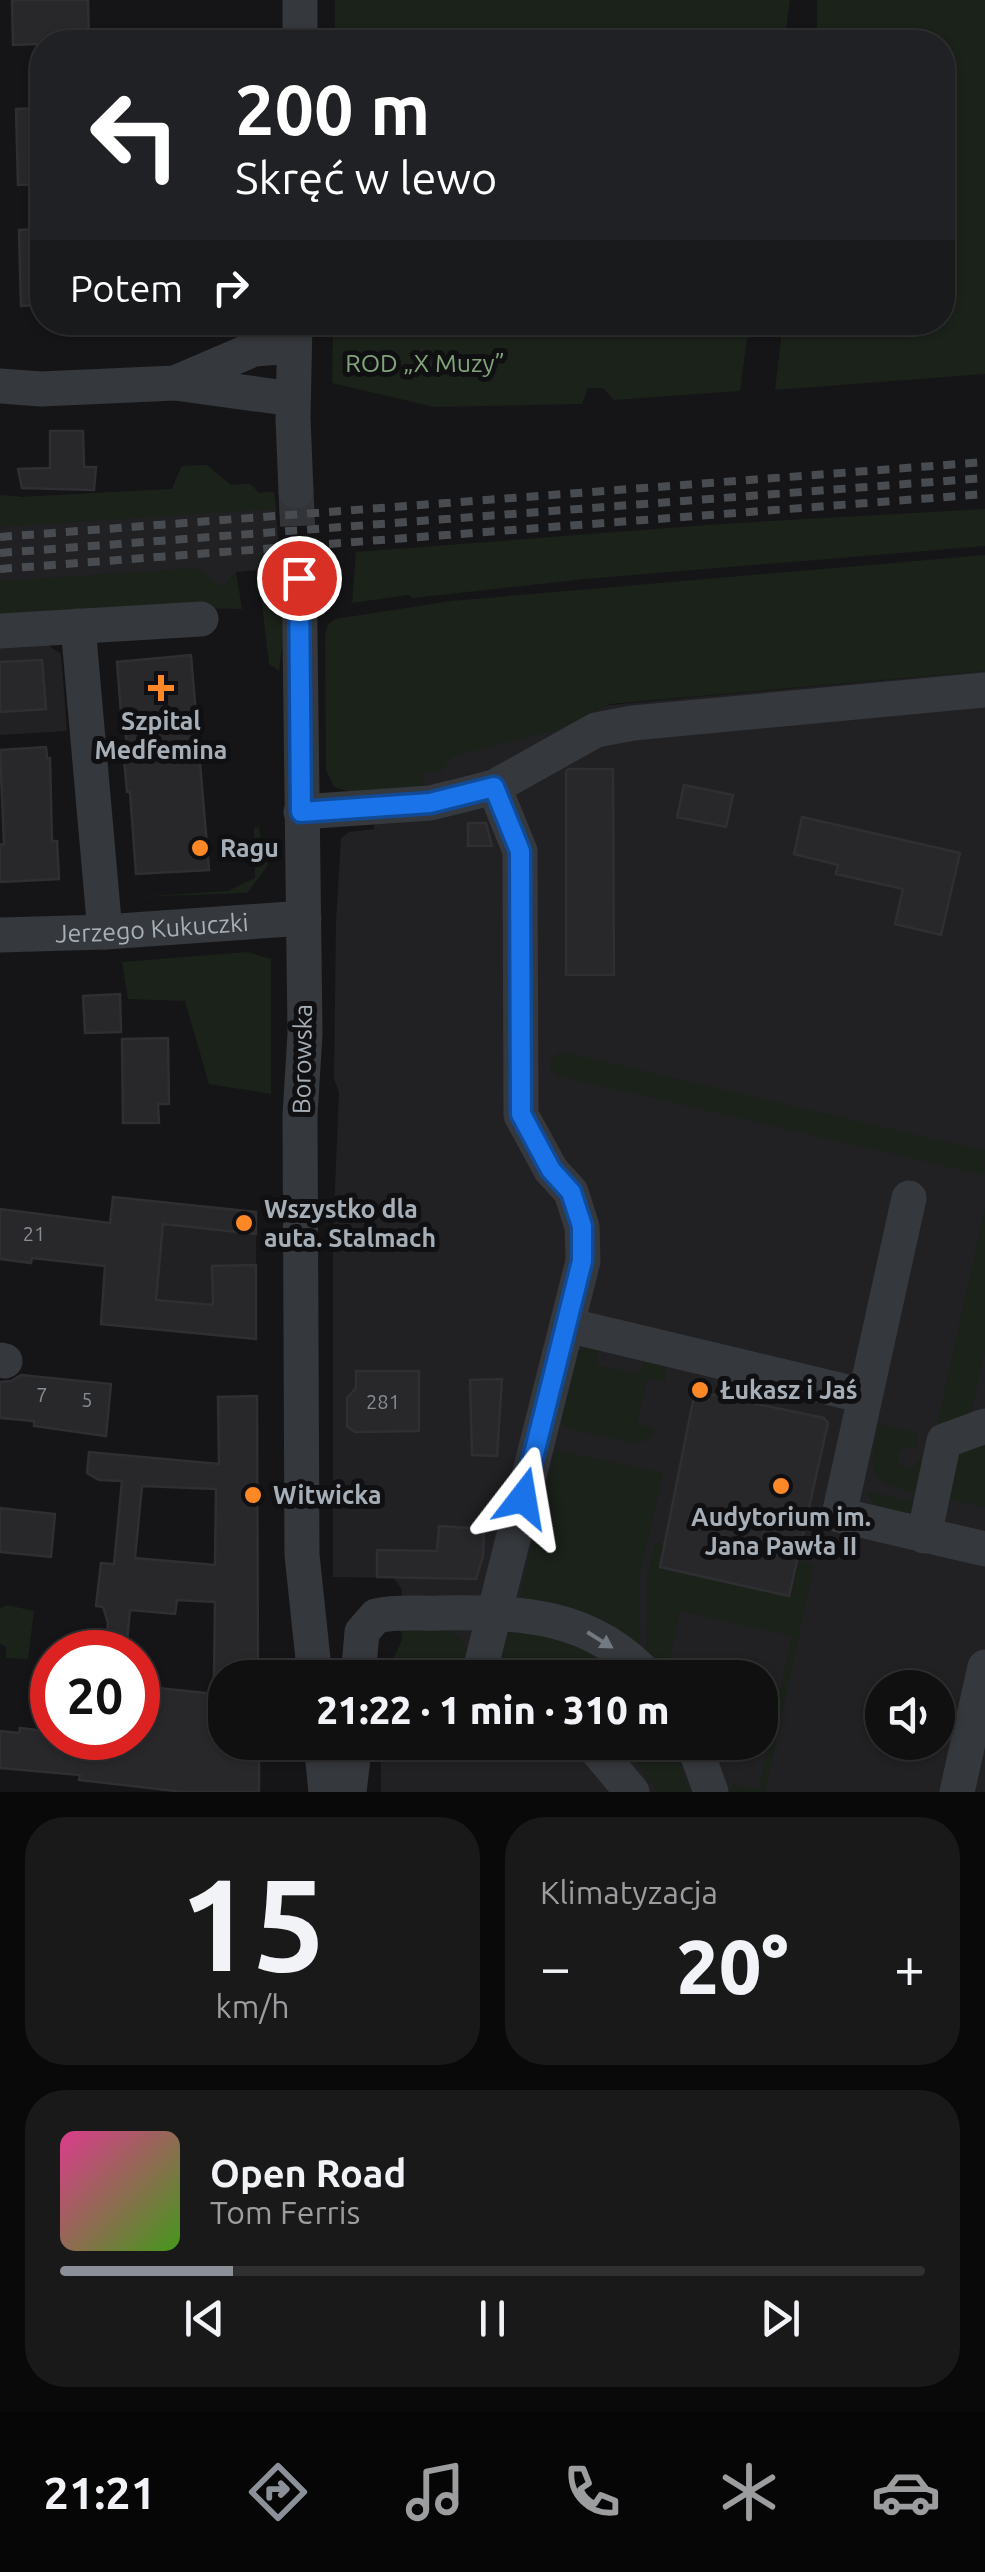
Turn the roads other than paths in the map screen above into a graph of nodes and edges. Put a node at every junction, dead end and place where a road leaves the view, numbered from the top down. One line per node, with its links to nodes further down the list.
1 (300, 0): 2 (street)
2 (300, 30)
3 (292, 335): 5 (street)
4 (295, 335): 7 (street)
5 (175, 382): 6 (street); 7 (street)
6 (0, 386)
7 (293, 409): 8 (street)
8 (296, 490)
9 (299, 556): 15 (street, Borowska)
10 (201, 619): 11 (street)
11 (78, 626): 12 (street); 17 (street)
12 (0, 631)
13 (985, 690): 14 (street)
14 (494, 787): 15 (street); 20 (street)
15 (301, 812): 16 (street, Borowska)
16 (304, 918): 17 (street, Jerzego Kukuczki); 25 (street, Borowska)
17 (105, 932): 18 (street, Jerzego Kukuczki)
18 (0, 935)
19 (909, 1198): 21 (street)
20 (567, 1326): 21 (street); 26 (street)
21 (864, 1396): 23 (street)
22 (985, 1426): 23 (street)
23 (924, 1536): 24 (street)
24 (985, 1550)
25 (302, 1562): 27 (street, Borowska); 28 (street, Borowska)
26 (494, 1612): 29 (street); 30 (street); 31 (street, one-way to 31)
27 (296, 1660)
28 (314, 1660)
29 (360, 1660)
30 (482, 1660)
31 (629, 1660)
32 (985, 1667): 43 (street)
33 (300, 1760): 38 (street)
34 (323, 1760): 39 (street)
35 (352, 1760): 40 (street)
36 (605, 1760): 41 (street)
37 (700, 1760): 42 (street)
38 (302, 1792)
39 (326, 1792)
40 (348, 1792)
41 (632, 1792)
42 (711, 1792)
43 (958, 1792)

